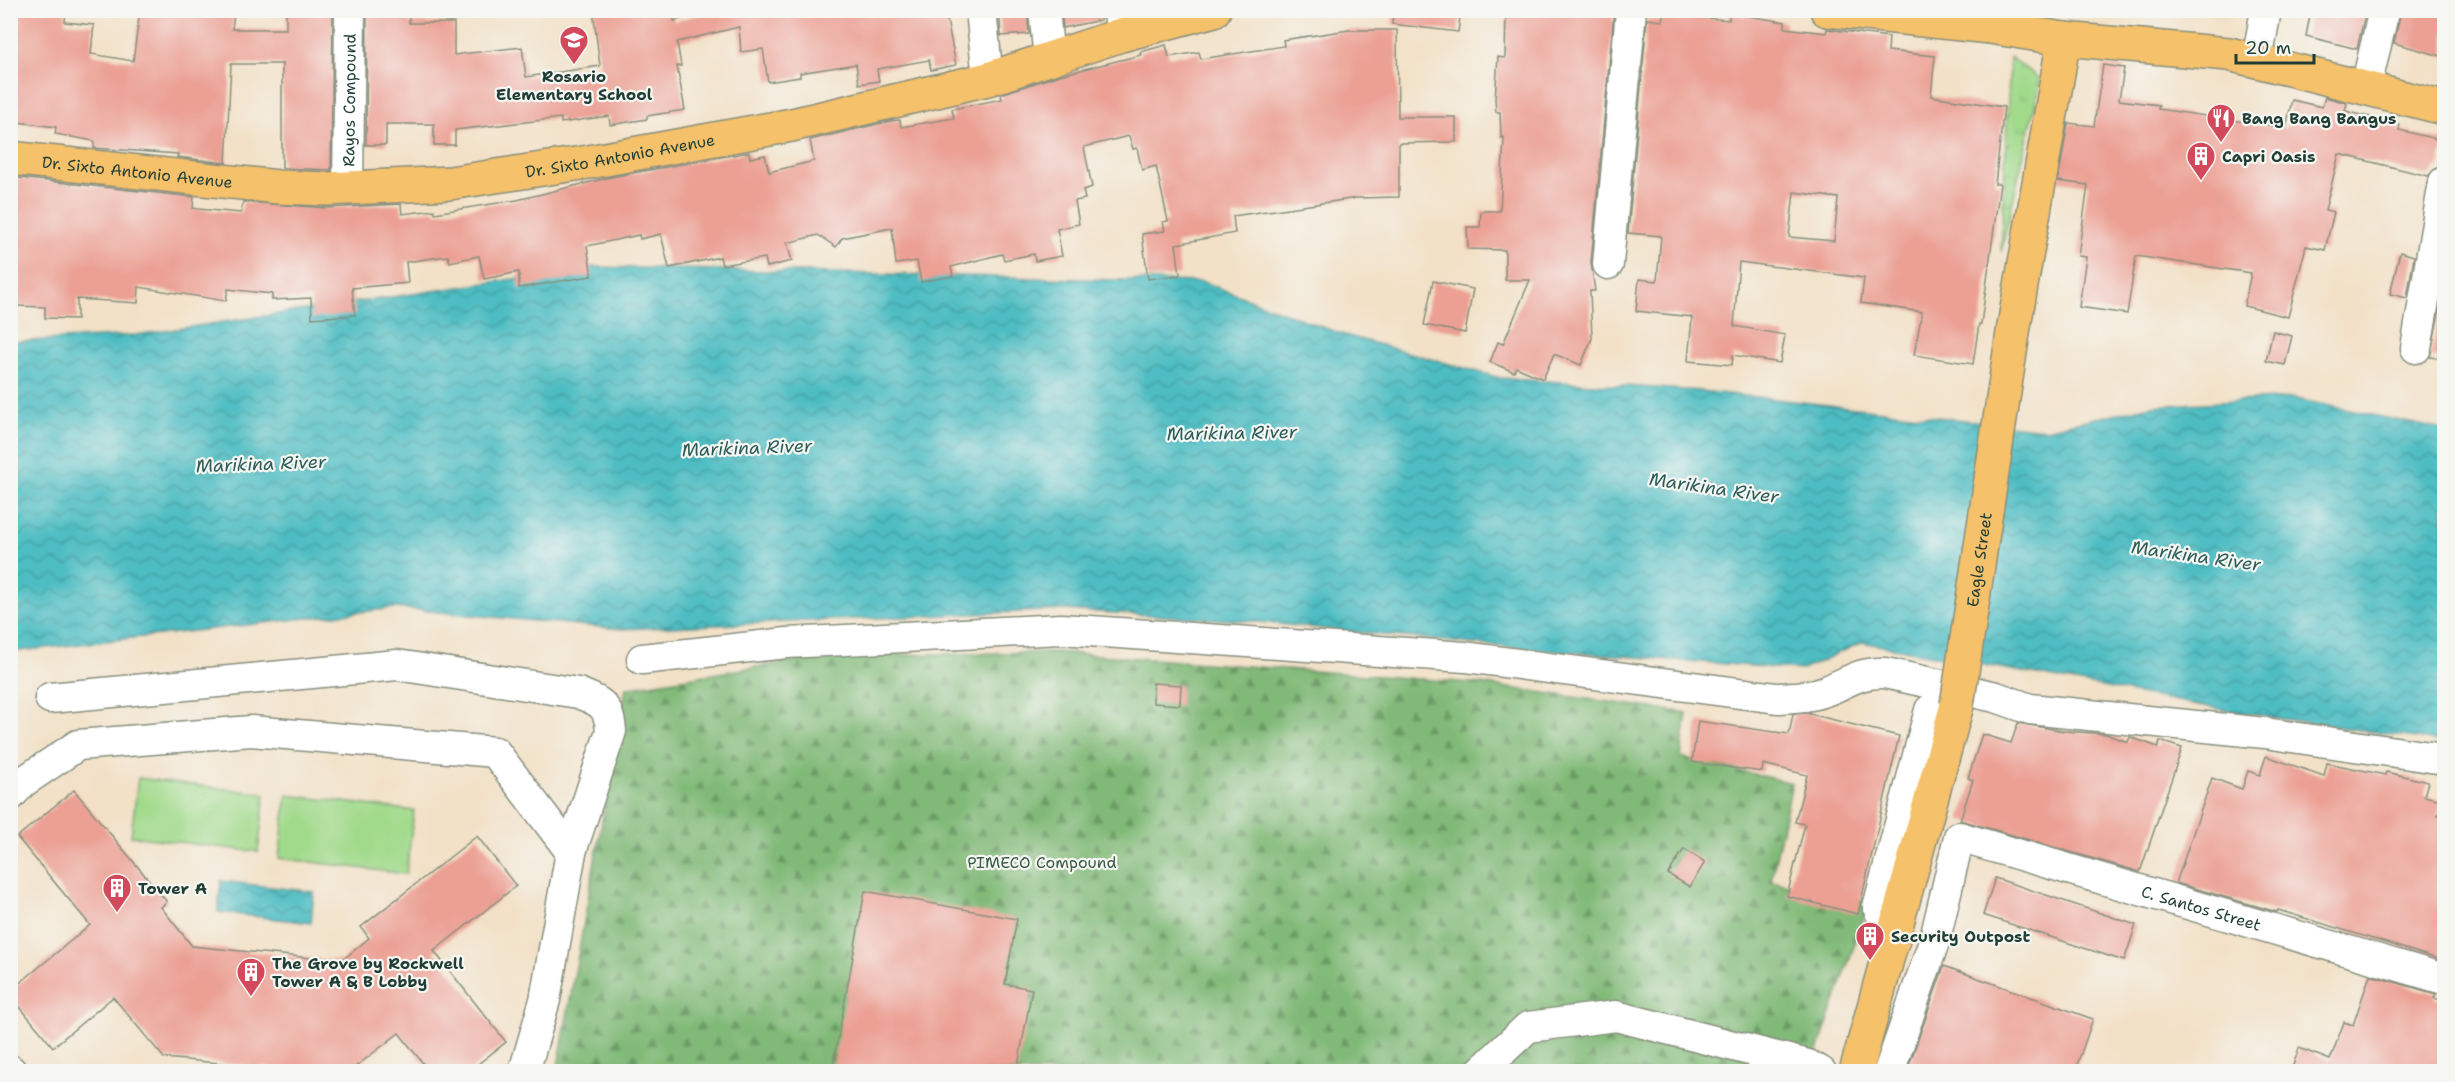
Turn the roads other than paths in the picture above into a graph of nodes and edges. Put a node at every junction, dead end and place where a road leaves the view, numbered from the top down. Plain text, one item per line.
1 (350, 10) edge
2 (981, 10) edge
3 (1044, 10) edge
4 (1215, 10) edge
5 (1631, 10) edge
6 (1827, 10) edge
7 (2266, 10) edge
8 (2384, 10) edge
9 (1868, 13) edge
10 (1991, 19) edge
11 (1120, 23) edge
12 (2064, 39) junction
13 (1049, 59) junction
14 (2258, 61) junction
15 (988, 79) junction
16 (2366, 87) junction
17 (2445, 108) edge
18 (10, 158) edge
19 (2445, 182) edge
20 (348, 188) junction
21 (1608, 264) dead end
22 (2416, 348) dead end
23 (642, 659) dead end
24 (50, 698) dead end
25 (2445, 759) edge
26 (10, 796) edge
27 (571, 852) junction
28 (2445, 979) edge
29 (1860, 1058) edge
30 (1891, 1065) edge
31 (524, 1071) edge
32 (1480, 1071) edge
33 (1821, 1071) edge

1 - 20 street, Rayos Compound
2 - 15 street
3 - 13 street
4 - 11 main road, Dr. Sixto Antonio Avenue
5 - 21 street
6 - 9 main road
7 - 14 street
8 - 16 street
9 - 10 main road
10 - 12 main road
11 - 13 main road, Dr. Sixto Antonio Avenue
12 - 14 main road
12 - 29 main road, Eagle Street, bridge
13 - 15 main road, Dr. Sixto Antonio Avenue
14 - 16 main road
15 - 20 main road, Dr. Sixto Antonio Avenue
16 - 17 main road
18 - 20 main road, Dr. Sixto Antonio Avenue
19 - 22 street
23 - 25 street
24 - 27 street
26 - 27 street
27 - 31 street
28 - 30 street, C. Santos Street
29 - 30 street
32 - 33 street

